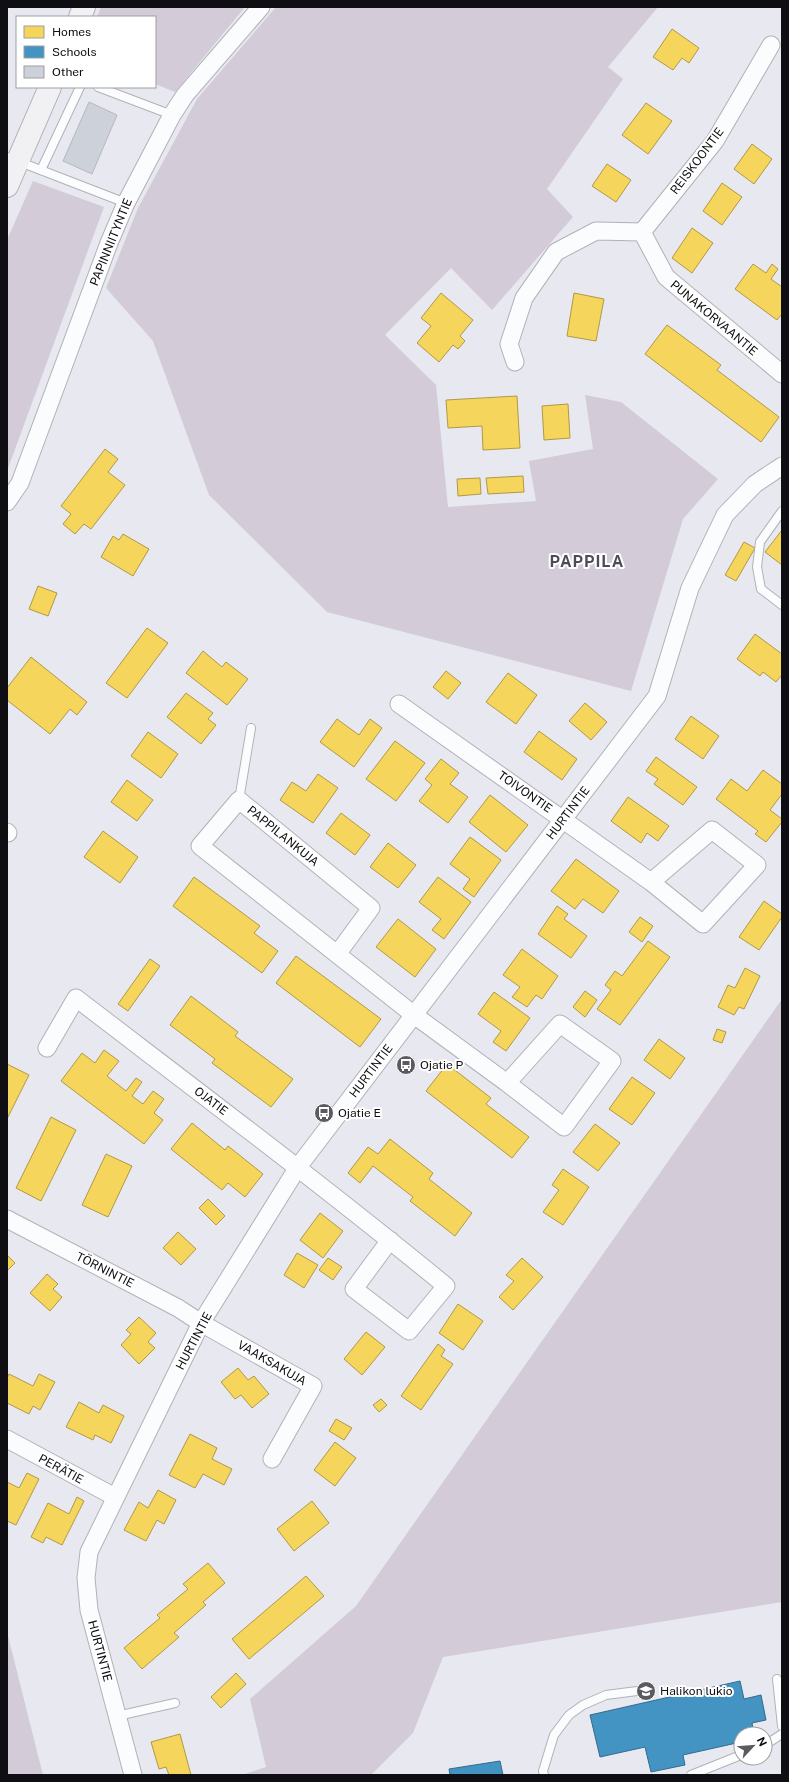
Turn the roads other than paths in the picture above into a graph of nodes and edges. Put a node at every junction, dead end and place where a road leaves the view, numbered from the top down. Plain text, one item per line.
1 (261, 7) edge
2 (771, 45) dead end
3 (49, 88) edge
4 (80, 88) edge
5 (101, 88) edge
6 (172, 115) junction
7 (13, 159) edge
8 (41, 170) junction
9 (7, 186) edge
10 (126, 203) junction
11 (642, 232) junction
12 (515, 362) dead end
13 (782, 374) edge
14 (782, 466) edge
15 (7, 502) edge
16 (782, 511) edge
17 (782, 605) edge
18 (399, 704) dead end
19 (251, 728) dead end
20 (239, 800) junction
21 (563, 819) junction
22 (651, 882) junction
23 (338, 954) junction
24 (414, 1015) junction
25 (47, 1048) dead end
26 (507, 1083) junction
27 (298, 1167) junction
28 (7, 1219) edge
29 (390, 1240) junction
30 (201, 1323) junction
31 (7, 1440) edge
32 (272, 1459) dead end
33 (115, 1498) junction
34 (777, 1679) dead end
35 (637, 1691) dead end
36 (175, 1703) dead end
37 (117, 1716) junction
38 (782, 1726) edge
39 (782, 1734) edge
40 (773, 1740) edge
41 (733, 1758) edge
42 (133, 1775) edge
43 (544, 1775) edge
44 (690, 1775) edge

1 - 6 street, PAPINNIITYNTIE
2 - 11 street, REISKOONTIE
3 - 7 main road
4 - 8 lane
5 - 6 lane
6 - 10 street, PAPINNIITYNTIE
7 - 8 lane
7 - 9 main road
8 - 10 lane
10 - 15 street, PAPINNIITYNTIE
11 - 12 street
11 - 13 street, PUNAKORVAANTIE
14 - 21 street, HURTINTIE
16 - 17 lane
18 - 21 street, TOIVONTIE
19 - 20 lane
20 - 23 street, PAPPILANKUJA
20 - 23 street, PAPPILANKUJA
21 - 22 street, TOIVONTIE
21 - 24 street, HURTINTIE
22 - 22 street, TOIVONTIE
23 - 24 street, PAPPILANKUJA
24 - 26 street, PAPPILANKUJA
24 - 27 street, HURTINTIE
25 - 27 street, OJATIE
26 - 26 street, PAPPILANKUJA
27 - 29 street, OJATIE
27 - 30 street, HURTINTIE
28 - 30 street, TÖRNINTIE
29 - 29 street, OJATIE
30 - 32 street, VAAKSAKUJA
30 - 33 street, HURTINTIE
31 - 33 street, PERÄTIE
33 - 37 street, HURTINTIE
34 - 38 lane
35 - 43 lane
36 - 37 lane
37 - 42 street, HURTINTIE
39 - 40 lane
41 - 44 lane

